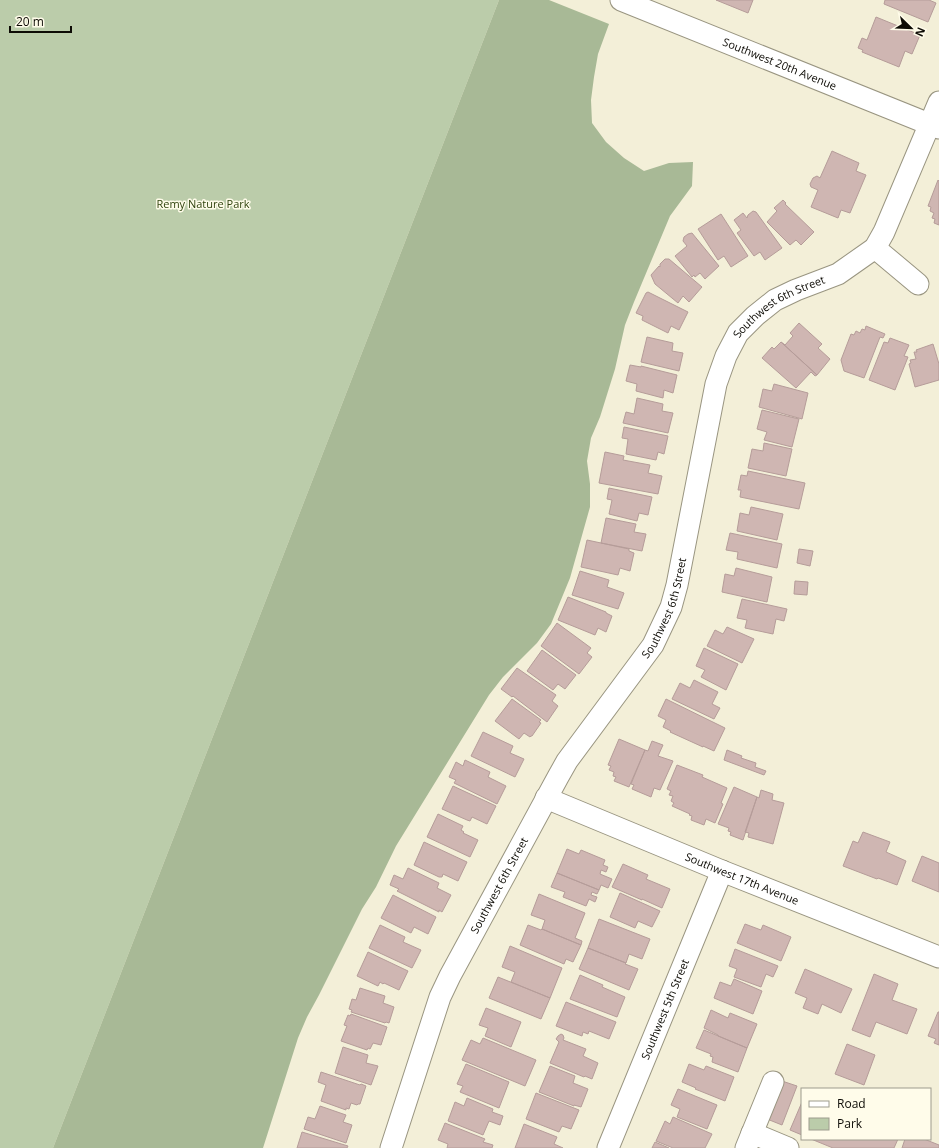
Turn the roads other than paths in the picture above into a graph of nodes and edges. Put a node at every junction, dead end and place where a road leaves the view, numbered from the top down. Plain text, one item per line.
1 (629, 1) edge
2 (939, 102) edge
3 (935, 126) edge
4 (875, 248) junction
5 (918, 284) dead end
6 (546, 798) junction
7 (722, 871) junction
8 (939, 957) edge
9 (773, 1082) dead end
10 (749, 1141) edge
11 (390, 1148) edge
12 (608, 1148) edge
13 (788, 1148) edge

1 - 3 street, Southwest 20th Avenue
2 - 3 street, Southwest 6th Street
3 - 4 street, Southwest 6th Street
4 - 5 street
4 - 6 street, Southwest 6th Street
6 - 7 street, Southwest 17th Avenue
6 - 11 street, Southwest 6th Street
7 - 8 street, Southwest 17th Avenue
7 - 12 street, Southwest 5th Street
9 - 10 street
10 - 13 street

